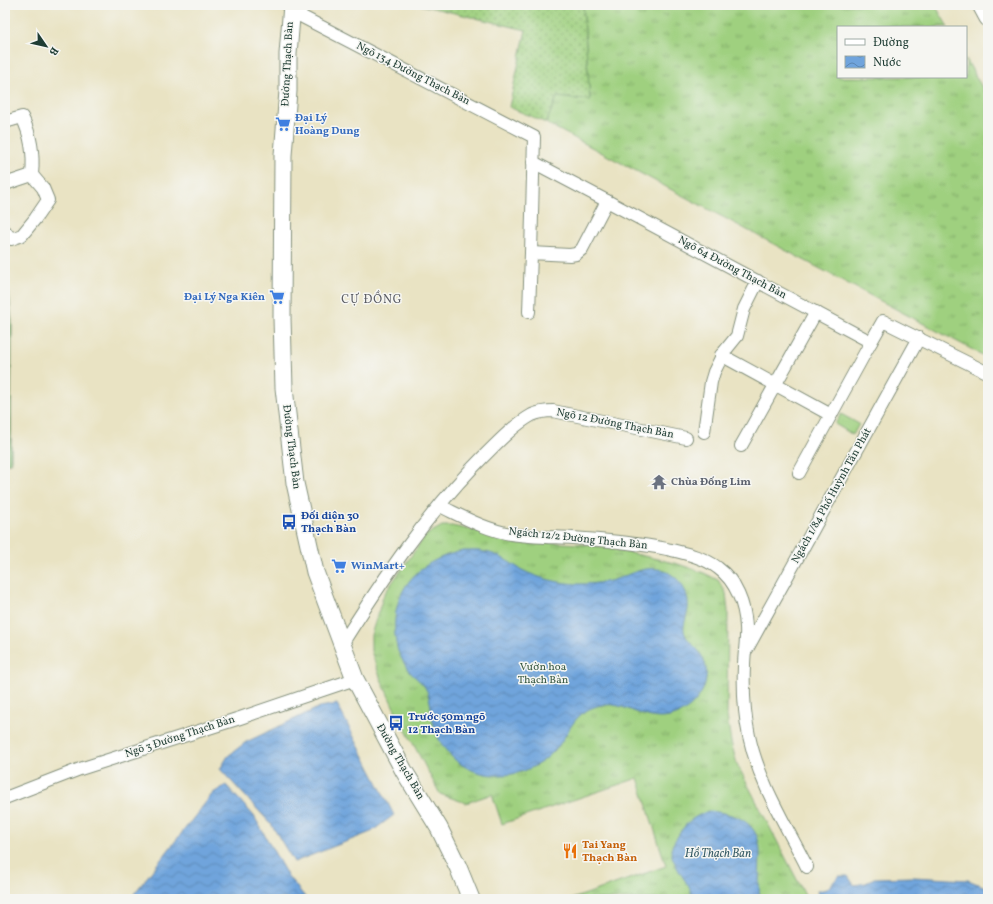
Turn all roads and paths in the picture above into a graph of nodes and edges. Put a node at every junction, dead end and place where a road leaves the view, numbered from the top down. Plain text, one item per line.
1 (981, 5) edge
2 (292, 8) edge
3 (988, 18) edge
4 (5, 122) edge
5 (534, 162) junction
6 (32, 175) junction
7 (5, 184) edge
8 (607, 201) junction
9 (5, 231) edge
10 (531, 253) junction
11 (758, 281) junction
12 (529, 312) dead end
13 (816, 312) junction
14 (919, 338) junction
15 (871, 342) junction
16 (721, 355) junction
17 (988, 373) edge
18 (775, 385) junction
19 (831, 415) junction
20 (704, 432) dead end
21 (686, 438) dead end
22 (741, 446) dead end
23 (799, 473) dead end
24 (440, 506) junction
25 (342, 644) junction
26 (744, 654) junction
27 (355, 679) junction
28 (5, 798) edge
29 (807, 867) dead end
30 (471, 899) edge

1 - 3 main road
2 - 5 street, Ngõ 134 Đường Thạch Bàn
2 - 25 main road, Đường Thạch Bàn
4 - 6 street
5 - 8 street, Ngõ 64 Đường Thạch Bàn
5 - 10 street
6 - 7 street
6 - 9 street
8 - 10 street
8 - 11 street, Ngõ 64 Đường Thạch Bàn
10 - 12 street
11 - 13 street, Ngõ 64 Đường Thạch Bàn
11 - 16 street
13 - 15 street, Ngõ 64 Đường Thạch Bàn
13 - 18 street
14 - 15 street
14 - 17 street
14 - 26 street, Ngách 1/84 Phố Huỳnh Tấn Phát
15 - 19 street
16 - 18 street
16 - 20 street
18 - 19 street
18 - 22 street
19 - 23 street
21 - 24 street, Ngõ 12 Đường Thạch Bàn
24 - 25 street, Ngõ 12 Đường Thạch Bàn
24 - 26 street, Ngách 12/2 Đường Thạch Bàn
25 - 27 main road, Đường Thạch Bàn
26 - 29 street, Ngách 12/2 Đường Thạch Bàn
27 - 28 street, Ngõ 3 Đường Thạch Bàn
27 - 30 main road, Đường Thạch Bàn

